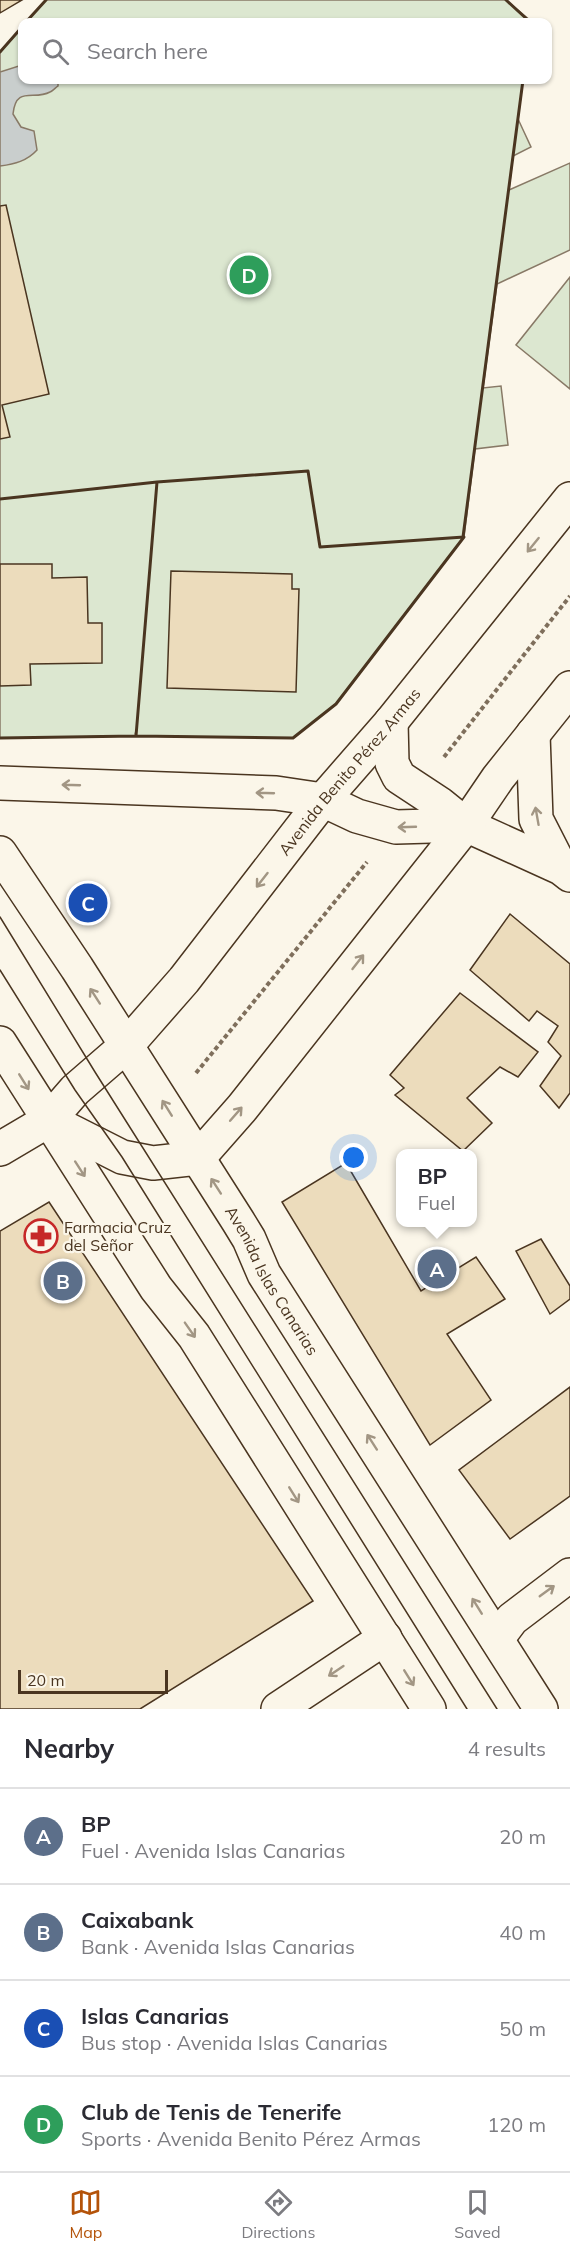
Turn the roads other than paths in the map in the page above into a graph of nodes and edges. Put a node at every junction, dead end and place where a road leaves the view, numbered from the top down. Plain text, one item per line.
1 (570, 499) edge
2 (570, 687) edge
3 (391, 722) junction
4 (532, 734) junction
5 (0, 783) edge
6 (323, 800) junction
7 (466, 825) junction
8 (0, 853) edge
9 (566, 872) edge
10 (0, 1043) edge
11 (127, 1045) junction
12 (49, 1120) junction
13 (0, 1149) edge
14 (198, 1158) junction
15 (570, 1575) edge
16 (385, 1638) junction
17 (497, 1639) junction
18 (278, 1709) edge
19 (429, 1709) edge
20 (541, 1709) edge

1 -> 3 street, Avenida Benito Pérez Armas
2 - 4 street
3 - 6 street, Avenida Benito Pérez Armas
3 - 7 street
4 - 7 street
9 -> 4 street
6 -> 5 street
7 -> 6 street
6 -> 11 street, Avenida Benito Pérez Armas
7 - 9 street
14 -> 7 street
11 -> 8 street, Avenida Islas Canarias
10 -> 12 street
11 - 12 street, Avenida Benito Pérez Armas
14 -> 11 street, Avenida Islas Canarias
12 - 13 street, Avenida Benito Pérez Armas
12 - 14 street
12 -> 16 street
17 -> 14 street, Avenida Islas Canarias
17 -> 15 street
16 -> 18 street
16 -> 19 street
17 - 20 street, Avenida Islas Canarias

